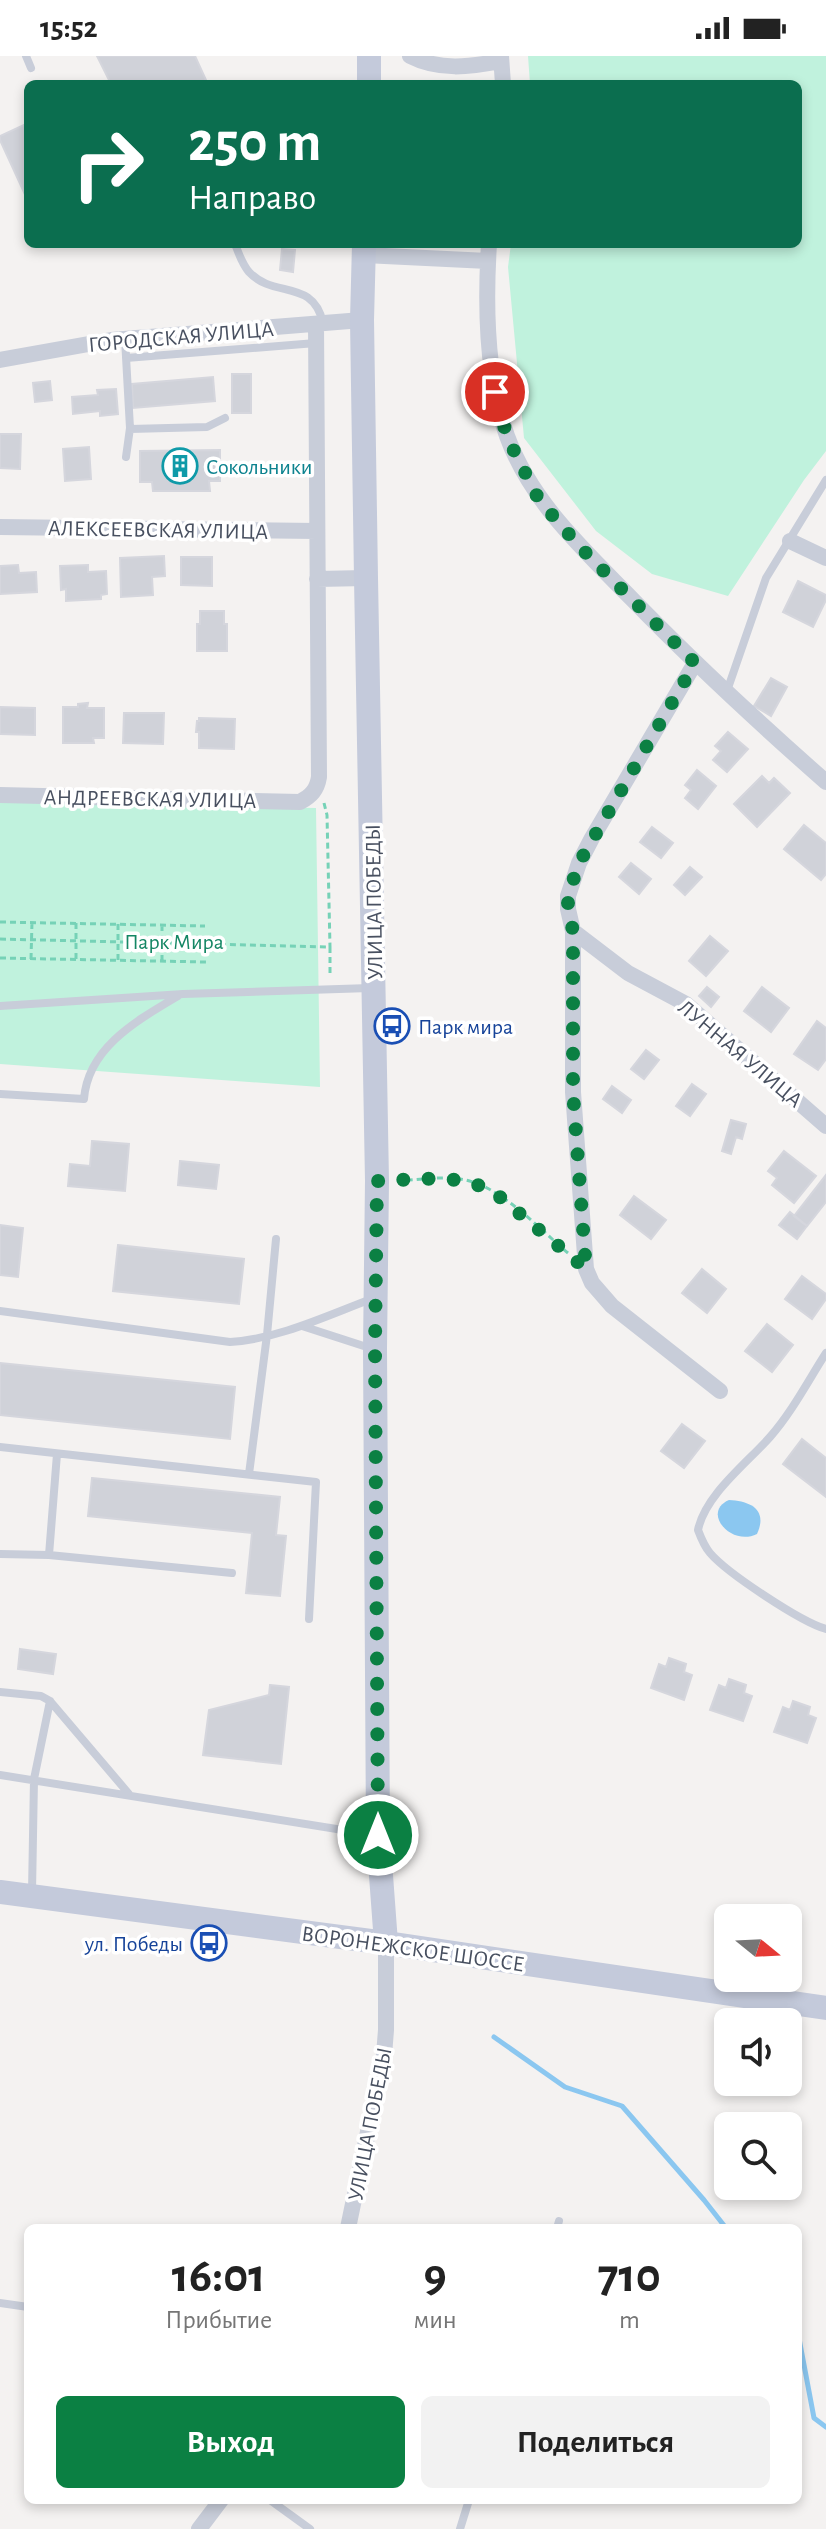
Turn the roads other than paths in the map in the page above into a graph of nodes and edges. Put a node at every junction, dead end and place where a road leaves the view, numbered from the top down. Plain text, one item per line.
1 (26, 56) edge
2 (369, 56) edge
3 (410, 56) edge
4 (501, 58) edge
5 (31, 68) dead end
6 (369, 80) edge
7 (503, 80) edge
8 (236, 248) edge
9 (364, 250) edge
10 (489, 252) edge
11 (362, 320) junction
12 (320, 324) junction
13 (125, 339) junction
14 (316, 343) junction
15 (126, 358) junction
16 (0, 360) edge
17 (225, 418) dead end
18 (130, 429) junction
19 (126, 457) dead end
20 (826, 480) edge
21 (0, 527) edge
22 (317, 531) junction
23 (790, 541) junction
24 (826, 558) edge
25 (366, 578) junction
26 (317, 579) junction
27 (695, 663) junction
28 (727, 692) junction
29 (826, 782) edge
30 (0, 795) edge
31 (573, 931) junction
32 (375, 988) junction
33 (183, 994) junction
34 (0, 1006) edge
35 (0, 1094) edge
36 (826, 1126) edge
37 (276, 1239) dead end
38 (376, 1297) junction
39 (0, 1311) edge
40 (301, 1326) junction
41 (267, 1335) junction
42 (375, 1349) junction
43 (826, 1353) edge
44 (720, 1391) dead end
45 (0, 1447) edge
46 (57, 1454) junction
47 (249, 1474) junction
48 (0, 1554) edge
49 (49, 1555) junction
50 (232, 1573) dead end
51 (309, 1619) dead end
52 (826, 1629) edge
53 (0, 1692) edge
54 (50, 1701) junction
55 (0, 1775) edge
56 (34, 1779) junction
57 (130, 1794) junction
58 (378, 1835) junction
59 (0, 1892) edge
60 (32, 1896) junction
61 (386, 1943) junction
62 (826, 2008) edge
63 (349, 2224) edge
64 (0, 2303) edge
65 (24, 2306) edge
66 (218, 2504) edge
67 (276, 2504) edge
68 (468, 2504) edge
69 (199, 2529) edge
70 (310, 2529) edge
71 (460, 2529) edge

1 - 5 lane
2 - 6 street
3 - 4 street
4 - 7 street
8 - 12 lane
9 - 10 street
9 - 11 street, УЛИЦА ПОБЕДЫ
10 - 27 street
11 - 12 street, ГОРОДСКАЯ УЛИЦА
11 - 25 street, УЛИЦА ПОБЕДЫ
12 - 13 street, ГОРОДСКАЯ УЛИЦА
12 - 14 street
13 - 15 lane
13 - 16 street, ГОРОДСКАЯ УЛИЦА
14 - 15 lane
14 - 22 street
15 - 18 lane
17 - 18 lane
18 - 19 lane
20 - 23 lane
21 - 22 street, АЛЕКСЕЕВСКАЯ УЛИЦА
22 - 26 street
23 - 24 street
23 - 28 lane
25 - 26 street
25 - 32 street, УЛИЦА ПОБЕДЫ
26 - 30 street, АНДРЕЕВСКАЯ УЛИЦА
27 - 28 street
27 - 31 street
28 - 29 street
31 - 36 street, ЛУННАЯ УЛИЦА
31 - 44 street
32 - 33 lane
32 - 38 street, УЛИЦА ПОБЕДЫ
33 - 34 lane
33 - 35 lane
37 - 41 lane
38 - 40 lane
38 - 42 street, УЛИЦА ПОБЕДЫ
39 - 41 lane
40 - 41 lane
40 - 42 lane
41 - 47 lane
42 - 58 street, УЛИЦА ПОБЕДЫ
43 - 52 lane
45 - 46 lane
46 - 47 lane
46 - 49 lane
47 - 51 lane
48 - 49 lane
49 - 50 lane
53 - 54 lane
54 - 56 lane
54 - 57 lane
55 - 56 lane
56 - 57 lane
56 - 60 lane
57 - 58 lane
58 - 61 street, УЛИЦА ПОБЕДЫ
59 - 60 street, ВОРОНЕЖСКОЕ ШОССЕ
60 - 61 street, ВОРОНЕЖСКОЕ ШОССЕ
61 - 62 street, ВОРОНЕЖСКОЕ ШОССЕ
61 - 63 street, УЛИЦА ПОБЕДЫ
64 - 65 lane
66 - 69 street
67 - 70 lane
68 - 71 lane

